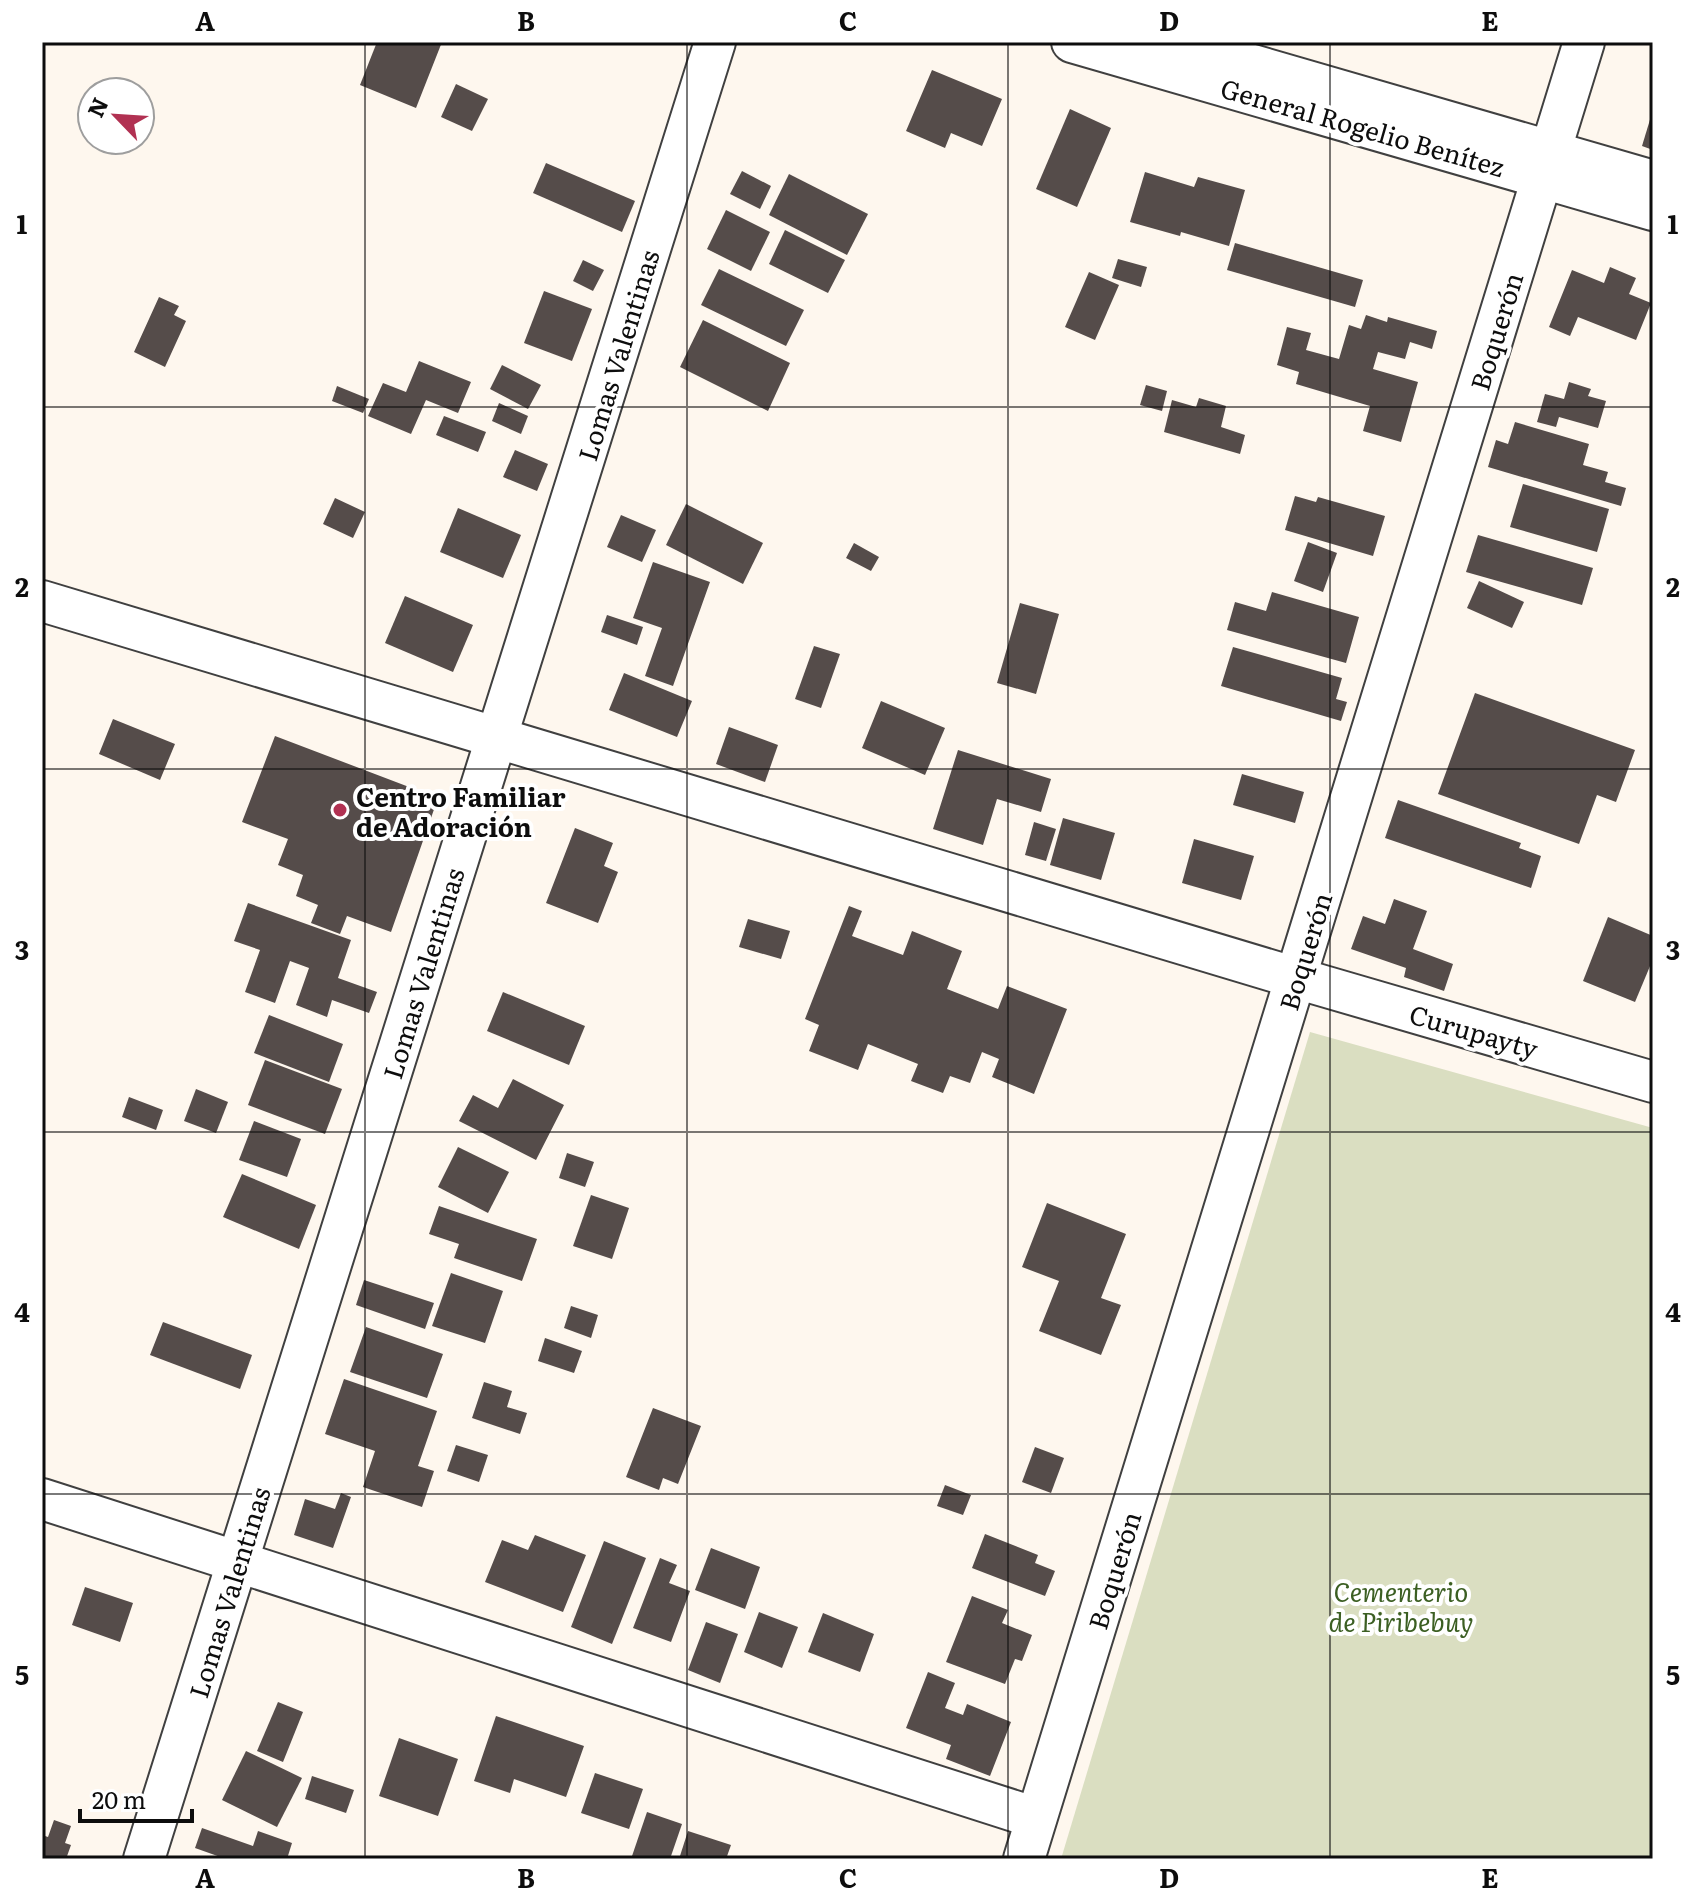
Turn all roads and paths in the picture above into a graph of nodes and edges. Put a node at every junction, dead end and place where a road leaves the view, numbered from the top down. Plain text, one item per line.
1 (715, 42) edge
2 (1072, 42) edge
3 (1173, 42) edge
4 (1584, 42) edge
5 (1546, 164) junction
6 (1653, 181) edge
7 (1653, 210) edge
8 (42, 601) edge
9 (497, 737) junction
10 (1296, 978) junction
11 (1653, 1082) edge
12 (42, 1499) edge
13 (237, 1563) junction
14 (1036, 1818) junction
15 (144, 1859) edge
16 (1024, 1859) edge

1 - 9 street, Lomas Valentinas
2 - 5 street, General Rogelio Benítez
3 - 5 street, General Rogelio Benítez
4 - 5 street, Boquerón
5 - 6 street, General Rogelio Benítez
5 - 7 street, General Rogelio Benítez
5 - 10 street, Boquerón
8 - 9 street, Curupayty
9 - 10 street, Curupayty
9 - 13 street, Lomas Valentinas
10 - 11 street, Curupayty
10 - 14 street, Boquerón
12 - 13 street
13 - 14 street
13 - 15 street, Lomas Valentinas
14 - 16 street, Boquerón

